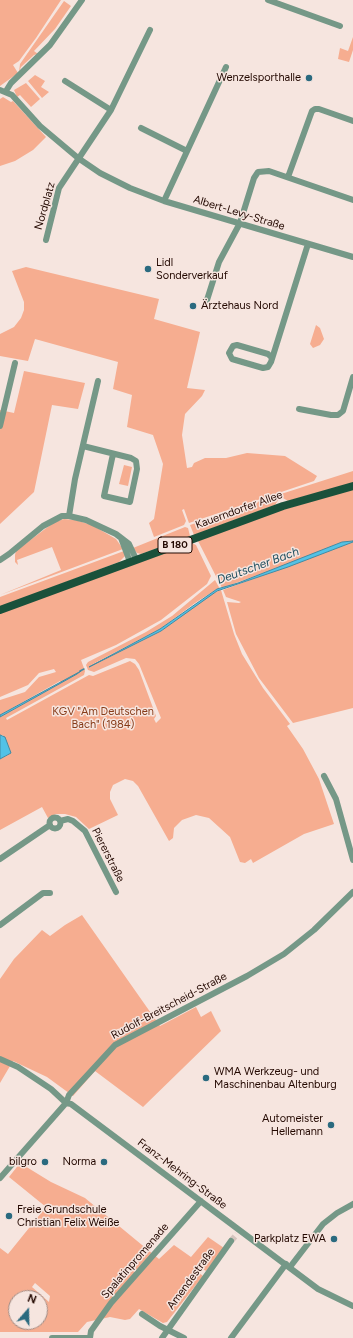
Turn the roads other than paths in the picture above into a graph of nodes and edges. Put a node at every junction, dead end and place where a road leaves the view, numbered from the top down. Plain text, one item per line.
1 (82, 0) edge
2 (268, 0) edge
3 (286, 3) edge
4 (340, 26) dead end
5 (150, 30) dead end
6 (226, 67) dead end
7 (65, 81) dead end
8 (3, 91) edge
9 (111, 110) junction
10 (353, 121) edge
11 (141, 128) dead end
12 (187, 151) junction
13 (78, 158) junction
14 (288, 177) junction
15 (353, 200) edge
16 (164, 201) junction
17 (240, 223) junction
18 (46, 240) dead end
19 (308, 244) junction
20 (353, 257) edge
21 (207, 300) dead end
22 (272, 358) junction
23 (15, 364) dead end
24 (353, 377) edge
25 (98, 381) dead end
26 (299, 409) dead end
27 (0, 426) edge
28 (83, 446) junction
29 (113, 454) junction
30 (353, 486) edge
31 (69, 516) junction
32 (0, 560) edge
33 (133, 560) junction
34 (0, 610) edge
35 (324, 776) dead end
36 (0, 859) edge
37 (353, 860) edge
38 (116, 892) dead end
39 (353, 892) edge
40 (50, 893) dead end
41 (0, 925) edge
42 (0, 1059) edge
43 (66, 1103) junction
44 (0, 1178) edge
45 (201, 1201) junction
46 (353, 1204) edge
47 (231, 1242) tunnel mouth
48 (288, 1266) junction
49 (353, 1306) edge
50 (142, 1314) dead end
51 (167, 1329) junction
52 (52, 1338) edge
53 (90, 1338) edge
54 (162, 1338) edge
55 (184, 1338) edge
56 (230, 1338) edge

1 - 8 street
2 - 3 street
3 - 4 street
5 - 9 street
6 - 12 street
7 - 9 street
8 - 13 street, Albert-Levy-Straße
9 - 13 street
10 - 14 street
11 - 12 street
12 - 16 street
13 - 16 street, Albert-Levy-Straße
13 - 18 street, Nordplatz
14 - 15 street
14 - 17 street
16 - 17 street, Albert-Levy-Straße
17 - 19 street, Albert-Levy-Straße
17 - 21 street
19 - 20 street, Albert-Levy-Straße
19 - 22 street
22 - 22 street
23 - 27 street
24 - 26 street
25 - 28 street
28 - 29 street
28 - 31 street
29 - 29 street
30 - 33 main road, Kauerndorfer Allee / B 180
31 - 32 street
31 - 33 street
33 - 34 main road, Kauerndorfer Allee / B 180
35 - 37 street
36 - 38 street, Piererstraße
39 - 43 street, Rudolf-Breitscheid-Straße
40 - 41 street
42 - 43 street, Franz-Mehring-Straße
43 - 44 street, Rudolf-Breitscheid-Straße
43 - 45 street, Franz-Mehring-Straße
45 - 48 street, Franz-Mehring-Straße
45 - 53 street, Spalatinpromenade
46 - 48 street
47 - 51 street, Amendestraße
48 - 49 street, Franz-Mehring-Straße
48 - 56 street
50 - 51 street
51 - 54 street, Amendestraße
51 - 55 street
52 - 53 street

